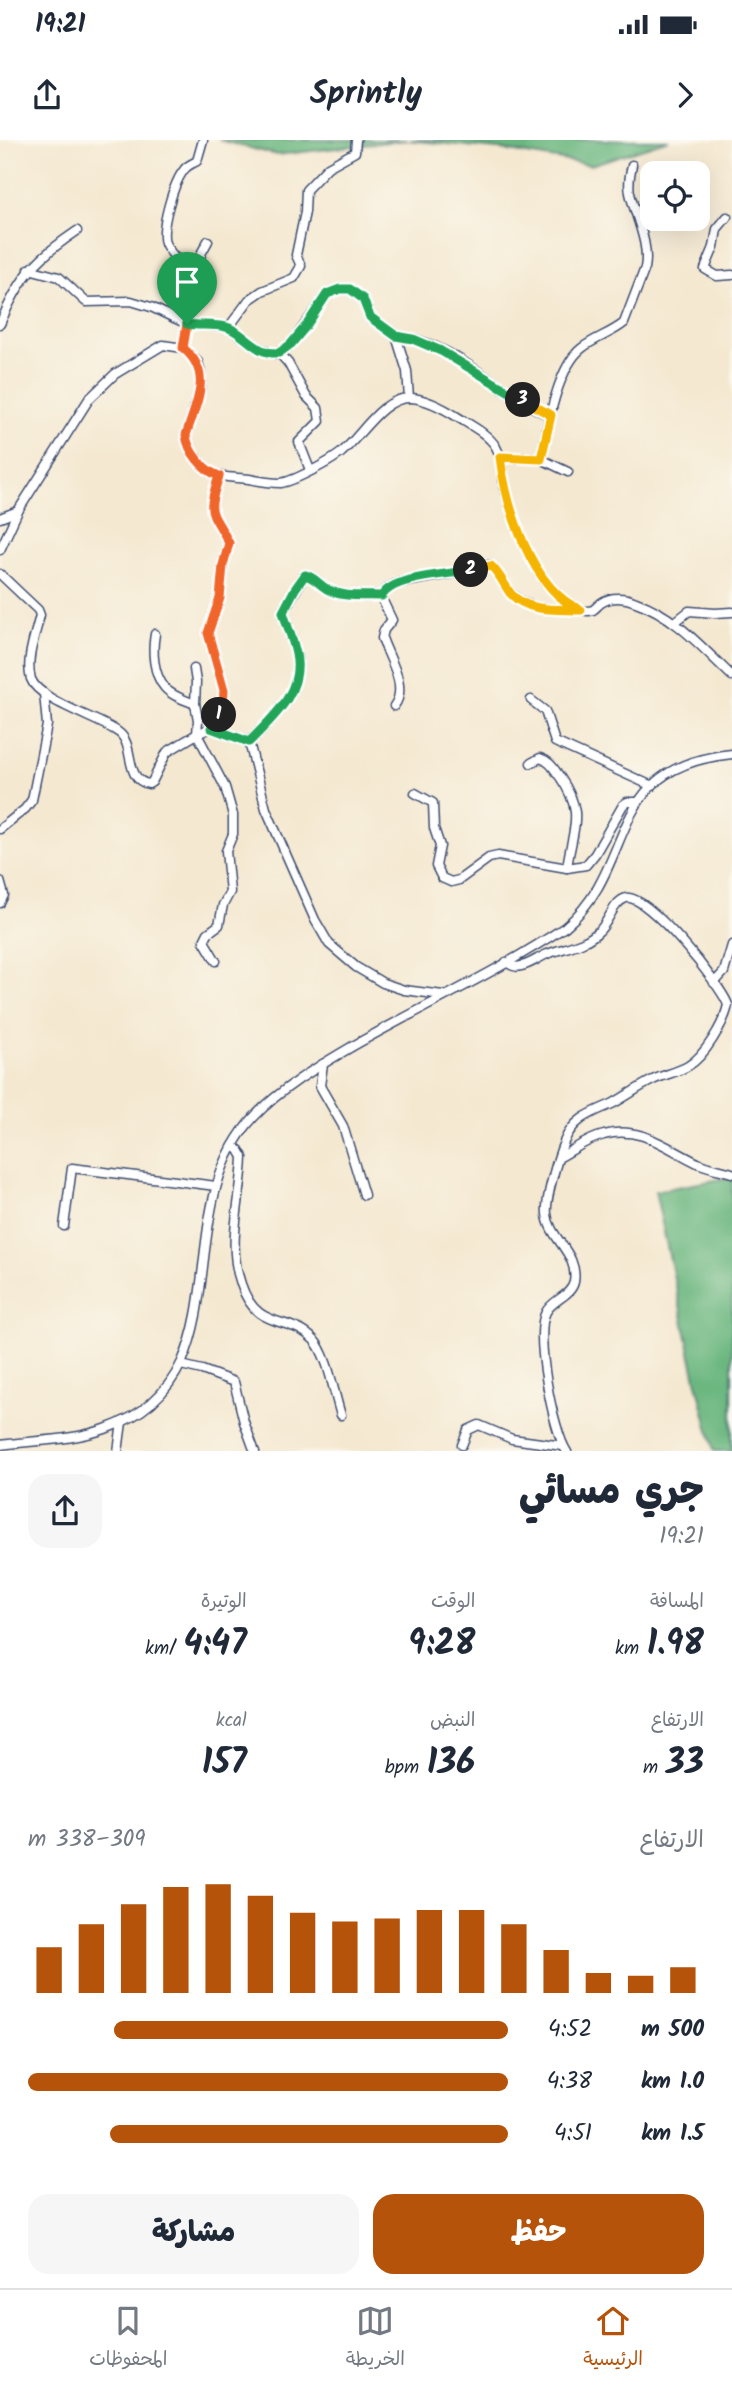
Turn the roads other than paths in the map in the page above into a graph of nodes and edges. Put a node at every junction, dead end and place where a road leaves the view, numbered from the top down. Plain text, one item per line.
1 (203, 140) edge
2 (356, 140) edge
3 (632, 165) dead end
4 (727, 217) dead end
5 (77, 231) dead end
6 (208, 241) dead end
7 (29, 269) junction
8 (732, 275) edge
9 (193, 277) junction
10 (3, 308) edge
11 (174, 318) junction
12 (0, 324) edge
13 (187, 324) junction
14 (229, 327) junction
15 (396, 336) junction
16 (183, 348) junction
17 (279, 353) junction
18 (409, 398) junction
19 (551, 415) junction
20 (500, 457) junction
21 (541, 459) junction
22 (310, 470) junction
23 (568, 472) dead end
24 (219, 476) junction
25 (18, 511) junction
26 (0, 518) edge
27 (0, 550) edge
28 (0, 574) edge
29 (382, 596) junction
30 (581, 610) junction
31 (732, 612) edge
32 (675, 622) junction
33 (155, 634) dead end
34 (194, 669) dead end
35 (732, 676) edge
36 (44, 693) junction
37 (531, 700) dead end
38 (195, 704) junction
39 (394, 706) dead end
40 (211, 728) junction
41 (197, 734) junction
42 (249, 742) junction
43 (732, 754) edge
44 (531, 763) dead end
45 (652, 786) junction
46 (415, 793) dead end
47 (638, 802) junction
48 (0, 829) edge
49 (567, 868) junction
50 (0, 881) edge
51 (0, 903) edge
52 (732, 945) edge
53 (216, 961) dead end
54 (506, 962) junction
55 (714, 984) junction
56 (444, 995) junction
57 (323, 1064) junction
58 (233, 1146) junction
59 (560, 1157) junction
60 (732, 1173) edge
61 (216, 1186) junction
62 (365, 1195) dead end
63 (64, 1226) dead end
64 (181, 1365) junction
65 (341, 1415) dead end
66 (122, 1422) junction
67 (462, 1445) dead end
68 (5, 1447) edge
69 (565, 1449) edge
70 (118, 1451) edge
71 (255, 1451) edge

1 - 9 street
2 - 14 street
3 - 19 street
4 - 8 street
5 - 7 street
6 - 9 street
7 - 10 street
7 - 11 street
9 - 11 street
10 - 12 street
11 - 13 street
13 - 14 street
13 - 16 street
14 - 17 street
15 - 17 street
15 - 18 street
15 - 19 street
16 - 24 street
16 - 25 street
17 - 22 street
18 - 20 street
18 - 22 street
19 - 21 street
20 - 21 street
20 - 30 street
21 - 23 street
22 - 24 street
24 - 40 street
25 - 26 street
25 - 27 street
28 - 36 street
29 - 30 street
29 - 39 street
29 - 42 street
30 - 32 street
31 - 32 street
32 - 35 street
33 - 38 street
34 - 38 street
36 - 41 street
36 - 48 street
37 - 45 street
38 - 41 street
40 - 41 street
40 - 42 street
41 - 53 street
42 - 56 street
43 - 45 street
44 - 49 street
45 - 47 street
46 - 49 street
47 - 49 street
47 - 54 street
50 - 51 street
52 - 55 street
54 - 55 street
54 - 56 street
55 - 59 street
56 - 57 street
57 - 58 street
57 - 62 street
58 - 61 street
58 - 65 street
59 - 60 street
59 - 69 street
61 - 63 street
61 - 64 street
64 - 66 street
64 - 71 street
66 - 68 street
66 - 70 street
67 - 69 street

